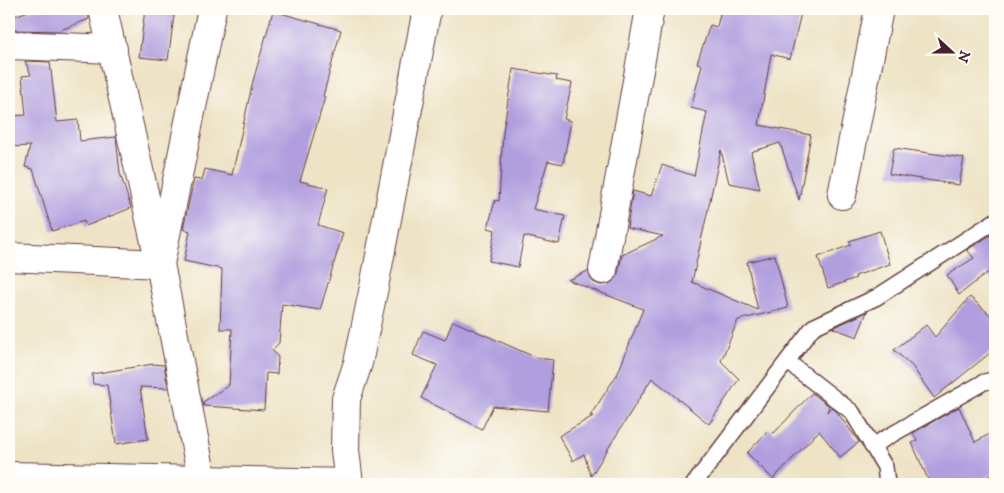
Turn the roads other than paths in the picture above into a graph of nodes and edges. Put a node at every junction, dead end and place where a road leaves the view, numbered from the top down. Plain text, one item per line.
1 (103, 9) edge
2 (212, 9) edge
3 (426, 9) edge
4 (650, 9) edge
5 (879, 9) edge
6 (9, 45) edge
7 (113, 49) junction
8 (842, 195) dead end
9 (995, 221) edge
10 (9, 257) edge
11 (160, 264) junction
12 (603, 270) dead end
13 (788, 362) junction
14 (995, 380) edge
15 (872, 446) junction
16 (9, 476) edge
17 (202, 480) junction
18 (349, 484) edge
19 (694, 484) edge
20 (887, 484) edge

1 - 7 street
2 - 11 street
3 - 18 street
4 - 12 street
5 - 8 street
6 - 7 street
7 - 11 street
9 - 13 lane
10 - 11 street
11 - 17 street
13 - 15 lane
13 - 19 lane
14 - 15 lane
15 - 20 lane
16 - 17 street
17 - 18 street

